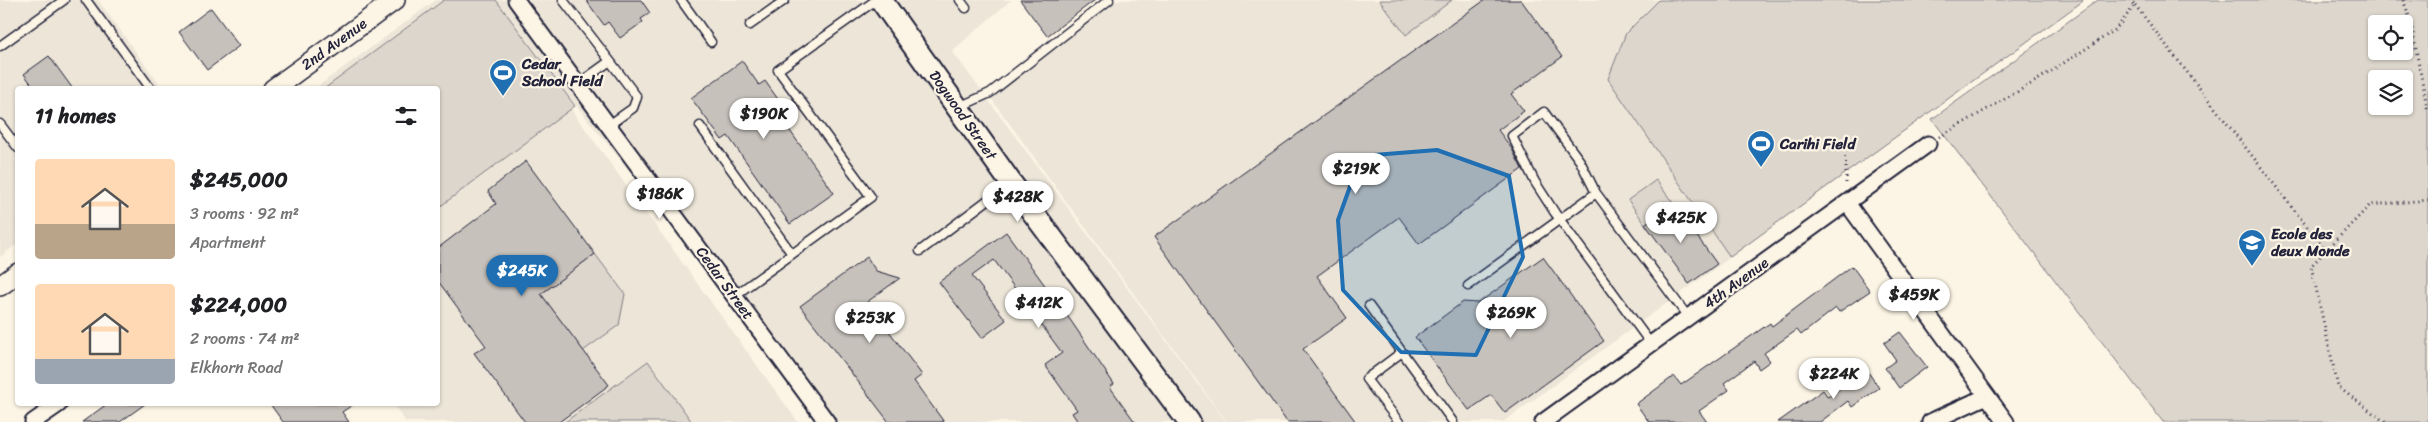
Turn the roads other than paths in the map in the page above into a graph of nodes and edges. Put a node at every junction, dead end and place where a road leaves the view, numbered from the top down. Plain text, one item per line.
1 (64, 0) edge
2 (86, 0) edge
3 (395, 0) edge
4 (516, 0) edge
5 (563, 0) edge
6 (681, 0) edge
7 (785, 0) edge
8 (876, 0) edge
9 (881, 0) edge
10 (960, 0) edge
11 (1109, 0) edge
12 (966, 8) dead end
13 (750, 25) dead end
14 (711, 42) dead end
15 (0, 46) edge
16 (610, 61) junction
17 (578, 84) junction
18 (149, 86) edge
19 (277, 86) edge
20 (957, 107) junction
21 (0, 124) edge
22 (609, 125) junction
23 (700, 126) dead end
24 (15, 144) edge
25 (1928, 144) road end
26 (1011, 183) junction
27 (1596, 193) junction
28 (1847, 203) junction
29 (1560, 219) junction
30 (920, 251) dead end
31 (792, 254) junction
32 (15, 275) edge
33 (0, 286) edge
34 (1468, 286) dead end
35 (734, 296) junction
36 (1369, 306) dead end
37 (1688, 318) junction
38 (1651, 344) junction
39 (1402, 352) junction
40 (1987, 396) junction
41 (55, 406) edge
42 (33, 422) edge
43 (827, 422) edge
44 (1189, 422) edge
45 (1399, 422) edge
46 (1453, 422) edge
47 (1543, 422) edge
48 (1930, 422) edge
49 (2006, 422) edge

1 - 15 lane
2 - 18 lane
3 - 19 street, 2nd Avenue
4 - 17 street, Cedar Street
5 - 16 lane
6 - 14 lane
7 - 13 lane
8 - 31 lane
9 - 20 main road, Dogwood Street
10 - 12 lane
11 - 20 lane
16 - 17 lane
16 - 22 lane
17 - 22 street, Cedar Street
20 - 26 main road, Dogwood Street
21 - 24 lane
22 - 35 street, Cedar Street
23 - 31 lane
25 - 28 street, 4th Avenue
26 - 30 lane
26 - 44 main road, Dogwood Street
27 - 29 lane
27 - 29 lane
27 - 37 lane
28 - 37 street, 4th Avenue
28 - 40 street
29 - 34 lane
29 - 38 lane
31 - 35 lane
32 - 33 street
35 - 43 street, Cedar Street
36 - 39 lane
37 - 38 street, 4th Avenue
38 - 47 street, 4th Avenue
39 - 45 lane
39 - 46 lane
40 - 48 street
40 - 49 street
41 - 42 street

